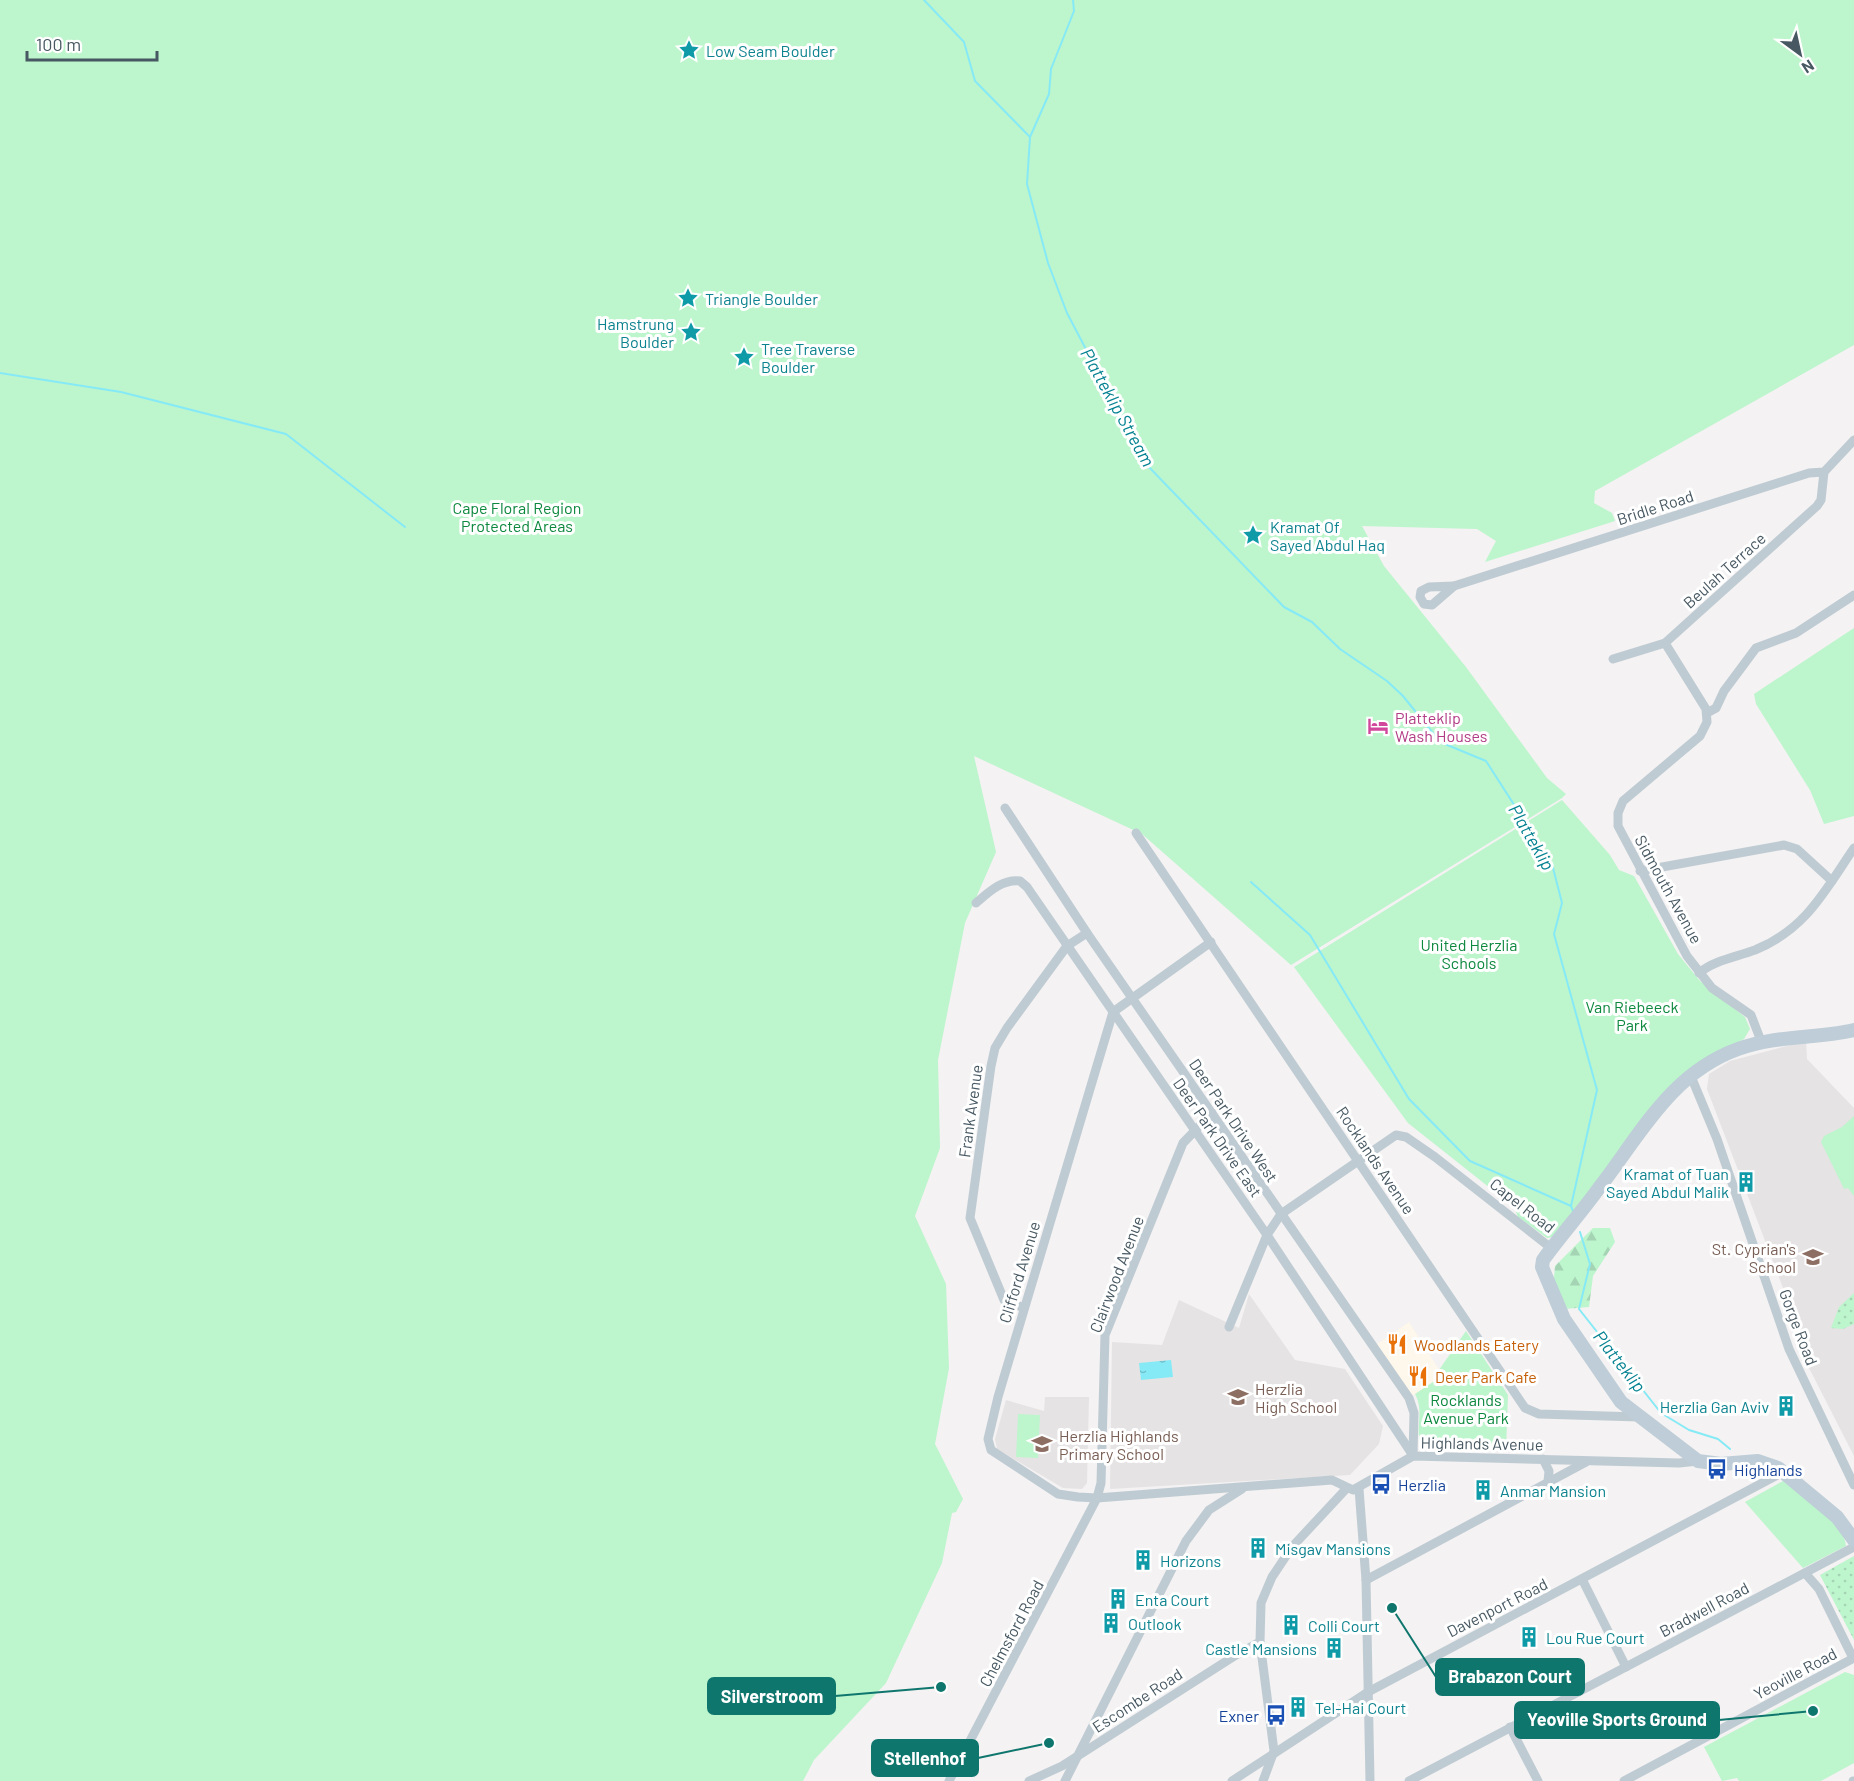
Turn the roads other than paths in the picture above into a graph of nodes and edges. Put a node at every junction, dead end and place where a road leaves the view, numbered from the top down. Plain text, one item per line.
1 (1854, 440) edge
2 (1824, 472) junction
3 (1454, 586) dead end
4 (1854, 595) edge
5 (1665, 643) junction
6 (1613, 659) dead end
7 (1707, 713) junction
8 (1005, 808) dead end
9 (1136, 833) dead end
10 (1854, 848) edge
11 (1640, 871) junction
12 (1832, 880) junction
13 (976, 903) dead end
14 (1087, 933) junction
15 (1211, 942) junction
16 (1067, 946) junction
17 (1699, 973) junction
18 (1132, 997) junction
19 (1113, 1012) junction
20 (1854, 1030) edge
21 (1761, 1041) junction
22 (1690, 1074) junction
23 (1212, 1113) junction
24 (1194, 1131) junction
25 (1358, 1160) junction
26 (1281, 1214) junction
27 (1267, 1235) junction
28 (1551, 1248) junction
29 (1024, 1308) junction
30 (1229, 1327) dead end
31 (1414, 1413) junction
32 (1639, 1417) junction
33 (1394, 1425) junction
34 (1413, 1456) junction
35 (1543, 1460) junction
36 (1588, 1461) junction
37 (1698, 1461) junction
38 (1758, 1461) junction
39 (1784, 1472) junction
40 (1548, 1482) junction
41 (1763, 1484) junction
42 (1854, 1485) edge
43 (1250, 1486) junction
44 (1346, 1489) junction
45 (1359, 1489) junction
46 (1097, 1498) junction
47 (1852, 1532) edge
48 (1854, 1547) edge
49 (1805, 1573) junction
50 (1366, 1580) junction
51 (1582, 1580) junction
52 (1260, 1642) junction
53 (1854, 1658) edge
54 (1626, 1667) junction
55 (1368, 1692) junction
56 (1510, 1727) junction
57 (1274, 1751) junction
58 (1079, 1755) junction
59 (949, 1781) edge
60 (1029, 1781) edge
61 (1065, 1781) edge
62 (1232, 1781) edge
63 (1263, 1781) edge
64 (1370, 1781) edge
65 (1409, 1781) edge
66 (1538, 1781) edge
67 (1624, 1781) edge

1 - 2 street
2 - 3 street, Bridle Road
2 - 5 street, Beulah Terrace
4 - 7 street, Sidmouth Avenue
5 - 6 street, Beulah Terrace
5 - 7 street
7 - 11 street, Sidmouth Avenue
8 - 14 street, Deer Park Drive West
9 - 15 street, Rocklands Avenue
10 - 12 street
11 - 12 street
11 - 17 street, Sidmouth Avenue
12 - 17 street
13 - 16 street, Deer Park Drive East
14 - 16 street, Frank Avenue
14 - 18 street, Deer Park Drive West
15 - 18 street
15 - 25 street, Rocklands Avenue
16 - 19 street, Deer Park Drive East
16 - 29 street, Frank Avenue
17 - 21 street, Sidmouth Avenue
18 - 19 street
18 - 23 street, Deer Park Drive West
19 - 24 street, Deer Park Drive East
19 - 29 street, Clifford Avenue
20 - 21 street
21 - 22 street
22 - 28 street
22 - 42 street, Gorge Road
23 - 24 street, Clairwood Avenue
23 - 26 street, Deer Park Drive West
24 - 27 street, Deer Park Drive East
24 - 46 street, Clairwood Avenue
25 - 26 street
25 - 28 street, Capel Road
25 - 32 street, Rocklands Avenue
26 - 27 street
26 - 31 street, Deer Park Drive West
27 - 30 street
27 - 33 street, Deer Park Drive East
28 - 32 street, Capel Road
29 - 46 street, Clifford Avenue
31 - 33 street
31 - 34 street, Deer Park Drive West
32 - 37 street, Capel Road
33 - 34 street, Deer Park Drive East
34 - 35 street, Highlands Avenue
34 - 45 street, Highlands Avenue
35 - 36 street, Highlands Avenue
35 - 40 street
36 - 37 street, Highlands Avenue
36 - 40 street
37 - 38 street
38 - 39 street
38 - 41 street
39 - 41 street, Davenport Road
39 - 47 street
40 - 50 street
41 - 51 street, Davenport Road
43 - 44 street
43 - 46 street
43 - 58 street
44 - 45 street
44 - 52 street
45 - 50 street
46 - 59 street, Chelmsford Road
48 - 49 street, Bradwell Road
49 - 53 street
49 - 54 street, Bradwell Road
50 - 55 street
51 - 54 street
51 - 55 street, Davenport Road
52 - 57 street
52 - 58 street, Escombe Road
53 - 67 street, Yeoville Road
54 - 56 street, Bradwell Road
55 - 57 street, Davenport Road
55 - 64 street
56 - 65 street, Bradwell Road
56 - 66 street
57 - 62 street, Davenport Road
57 - 63 street
58 - 60 street, Escombe Road
58 - 61 street

